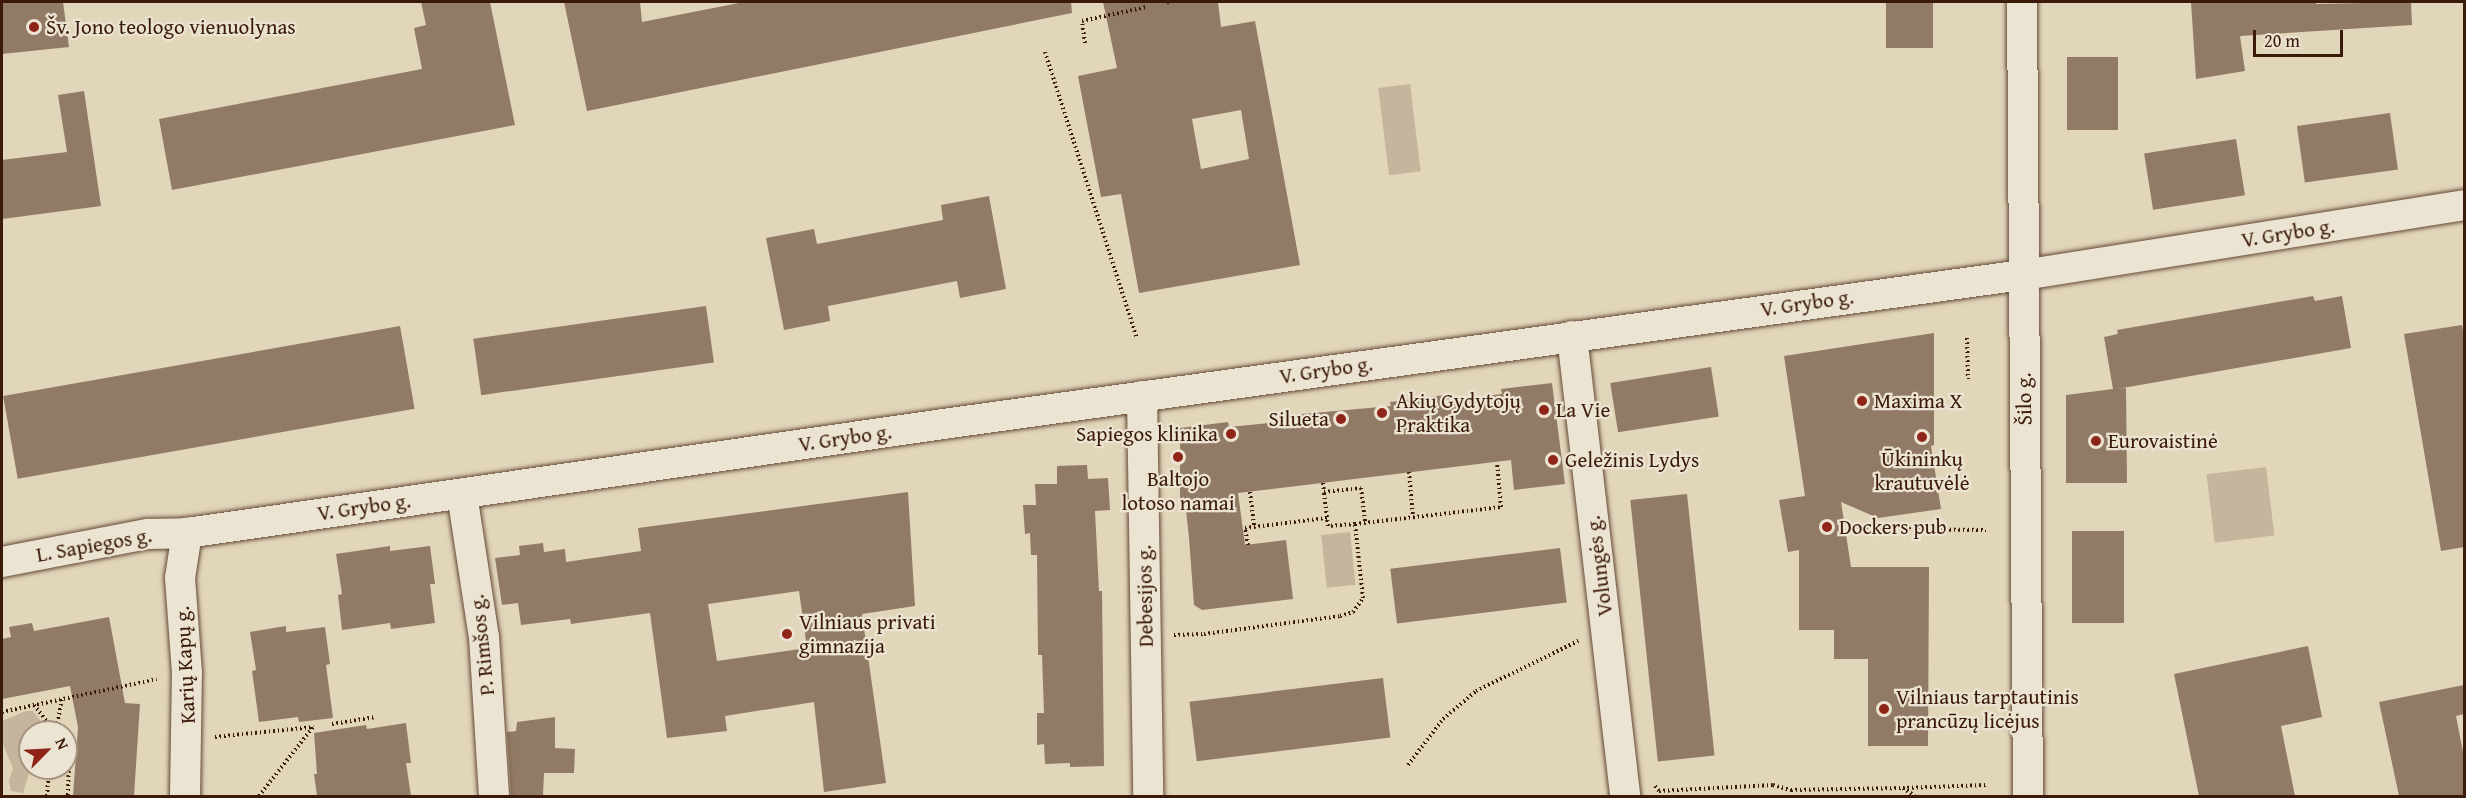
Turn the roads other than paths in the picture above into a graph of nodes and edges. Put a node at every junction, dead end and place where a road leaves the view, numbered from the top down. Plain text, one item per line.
1 (2022, 2) edge
2 (2464, 205) edge
3 (2023, 274) junction
4 (1572, 336) junction
5 (1142, 396) junction
6 (462, 494) junction
7 (187, 533) junction
8 (2, 562) edge
9 (185, 796) edge
10 (494, 796) edge
11 (1148, 796) edge
12 (1625, 796) edge
13 (2028, 796) edge

1 - 3 street, Šilo g.
2 - 3 street, V. Grybo g.
3 - 4 street, V. Grybo g.
3 - 13 street, Šilo g.
4 - 5 street, V. Grybo g.
4 - 12 street, Volungės g.
5 - 6 street, V. Grybo g.
5 - 11 street, Debesijos g.
6 - 7 street, V. Grybo g.
6 - 10 street, P. Rimšos g.
7 - 8 street, L. Sapiegos g.
7 - 9 street, Karių Kapų g.

